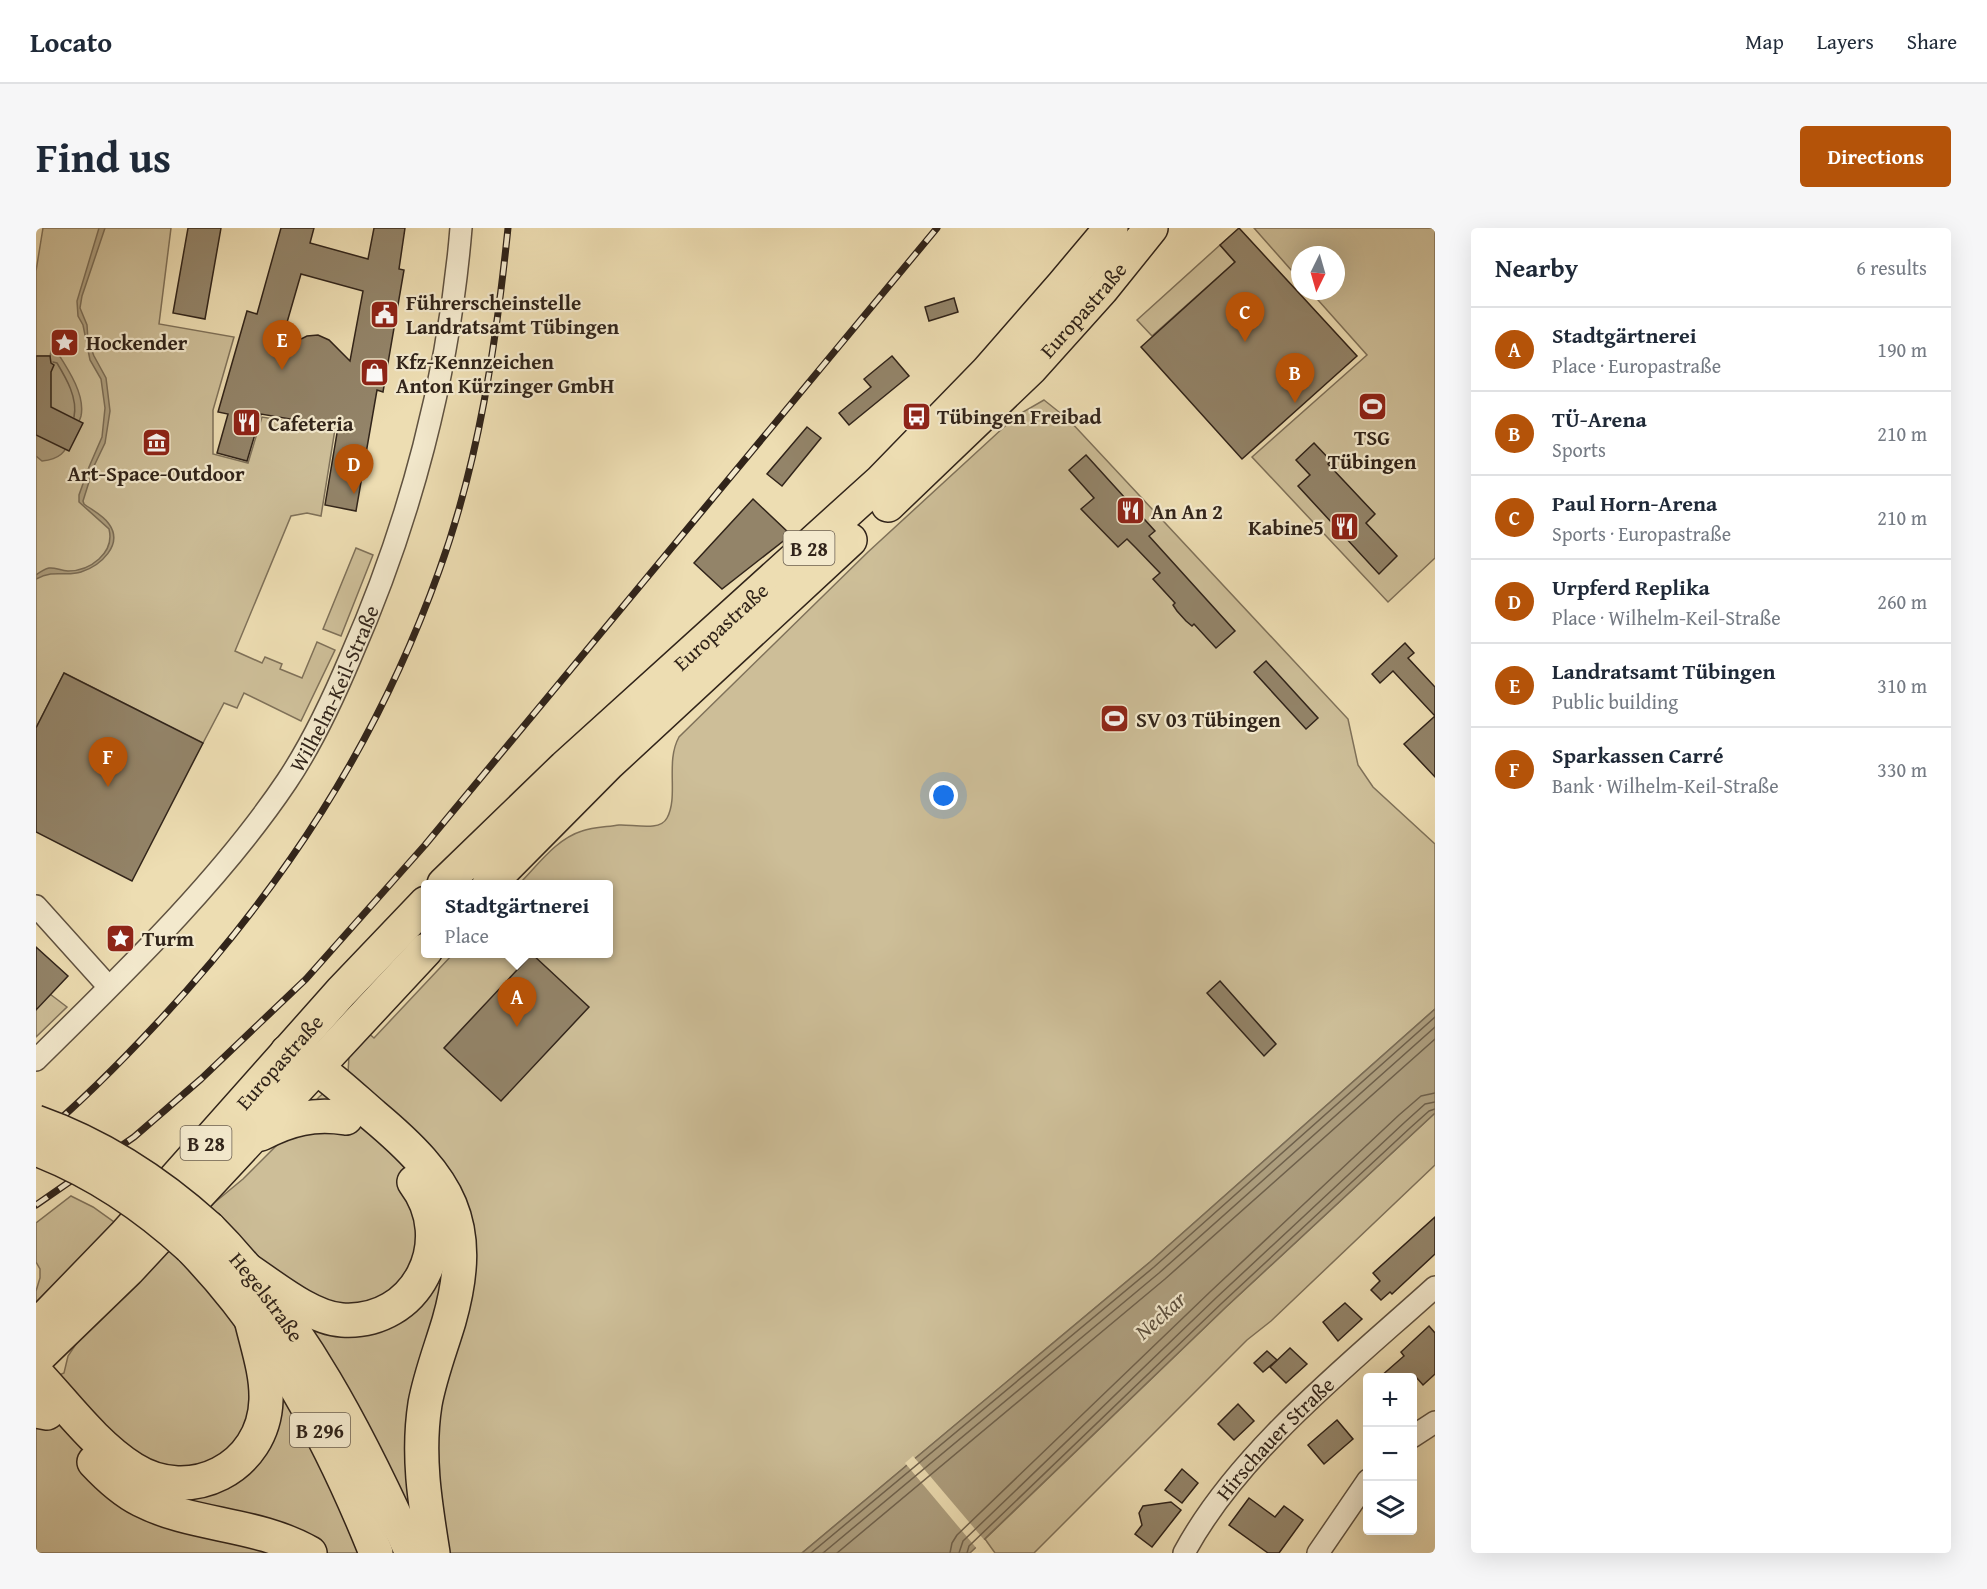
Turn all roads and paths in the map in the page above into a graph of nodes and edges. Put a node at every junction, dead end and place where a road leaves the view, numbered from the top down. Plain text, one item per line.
1 (461, 228) edge
2 (1111, 228) edge
3 (1151, 228) edge
4 (449, 880) edge
5 (494, 880) edge
6 (36, 906) edge
7 (421, 908) edge
8 (421, 955) edge
9 (108, 986) junction
10 (287, 1052) junction
11 (36, 1060) edge
12 (308, 1076) junction
13 (346, 1118) junction
14 (36, 1122) edge
15 (247, 1142) junction
16 (36, 1149) edge
17 (199, 1237) junction
18 (245, 1268) junction
19 (1435, 1287) edge
20 (250, 1315) junction
21 (36, 1327) edge
22 (36, 1359) edge
23 (36, 1373) edge
24 (40, 1409) edge
25 (1435, 1422) edge
26 (1417, 1434) edge
27 (1367, 1481) edge
28 (406, 1540) edge
29 (376, 1552) edge
30 (310, 1553) edge
31 (433, 1553) edge
32 (1184, 1553) edge
33 (1318, 1553) edge

1 - 9 street, Wilhelm-Keil-Straße
2 - 4 main road, Europastraße / B 28
3 - 5 main road, Europastraße / B 28
6 - 9 street
7 - 10 main road, Europastraße / B 28
8 - 12 main road, Europastraße / B 28
9 - 11 street, Wilhelm-Keil-Straße
10 - 12 main road
10 - 21 main road, Europastraße / B 28
12 - 13 main road
12 - 15 main road, Europastraße / B 28
12 - 31 main road
13 - 15 main road
13 - 18 main road
14 - 17 main road, Hegelstraße, bridge
15 - 22 main road, Europastraße / B 28
16 - 17 main road, Hegelstraße, bridge
17 - 18 main road, Hegelstraße
17 - 20 main road, Hegelstraße
18 - 28 main road, Hegelstraße / B 296
19 - 32 street, Hirschauer Straße
20 - 23 main road
20 - 29 main road, Hegelstraße / B 296
24 - 30 main road
25 - 26 street
27 - 33 street

